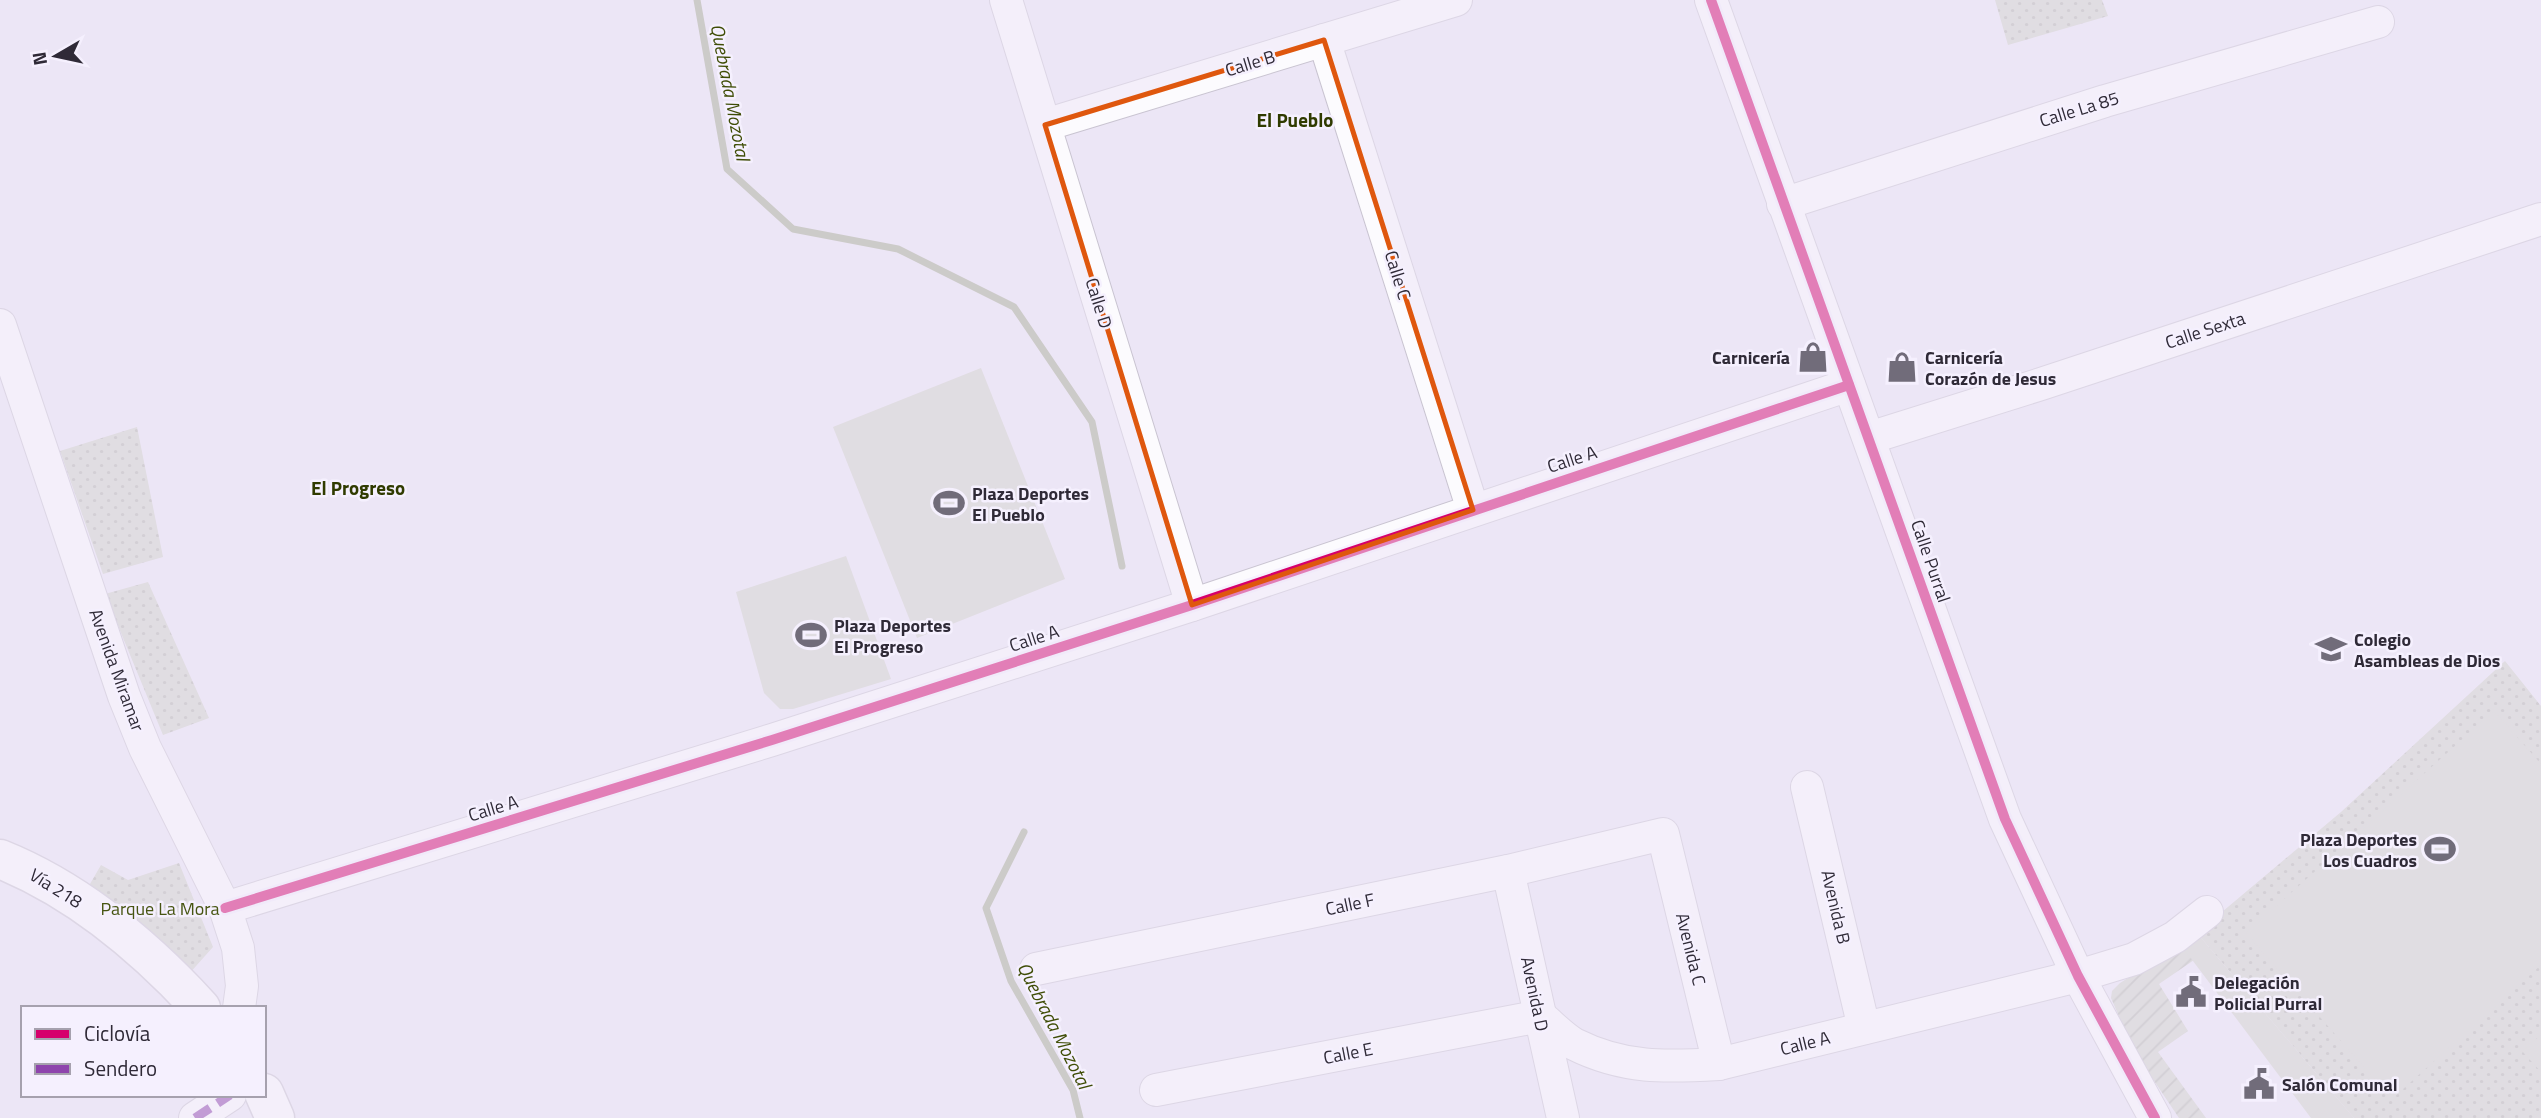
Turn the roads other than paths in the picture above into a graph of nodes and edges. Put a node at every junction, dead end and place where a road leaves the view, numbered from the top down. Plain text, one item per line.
1 (1006, 0) edge
2 (1456, 0) edge
3 (1711, 0) edge
4 (2378, 22) dead end
5 (1324, 40) junction
6 (1045, 125) junction
7 (1783, 204) junction
8 (2541, 219) edge
9 (0, 325) edge
10 (1849, 385) junction
11 (1869, 438) junction
12 (1473, 510) junction
13 (1192, 605) junction
14 (1807, 787) dead end
15 (1663, 834) joint
16 (8, 867) edge
17 (1508, 871) junction
18 (225, 908) junction
19 (2207, 912) dead end
20 (1037, 969) dead end
21 (2078, 976) junction
22 (199, 1006) edge
23 (239, 1006) edge
24 (1540, 1016) junction
25 (1864, 1028) junction
26 (1719, 1064) junction
27 (1156, 1090) dead end
28 (226, 1097) edge
29 (266, 1097) edge
30 (195, 1118) edge
31 (275, 1118) edge
32 (1563, 1118) edge
33 (2155, 1118) edge

1 - 6 street, Calle D
2 - 5 street, Calle B
3 - 7 street, Calle Purral
4 - 7 street, Calle La 85
5 - 6 street, Calle B
5 - 12 street, Calle C
6 - 13 street, Calle D
7 - 10 street, Calle Purral
8 - 11 street, Calle Sexta
9 - 18 street, Avenida Miramar
10 - 11 street, Calle Purral
10 - 12 street, Calle A
11 - 21 street, Calle Purral
12 - 13 street, Calle A
13 - 18 street, Calle A
14 - 25 street, Avenida B
15 - 17 street, Calle F
15 - 26 street, Avenida C
16 - 22 main road, Vía 218
17 - 20 street, Calle F
17 - 24 street, Avenida D
18 - 23 street, Avenida Miramar
19 - 21 street, Calle A
21 - 25 street, Calle A
21 - 33 street, Calle Purral
24 - 26 street, Calle A
24 - 27 street, Calle E
24 - 32 street, Avenida D
25 - 26 street, Calle A
28 - 30 street
29 - 31 main road

